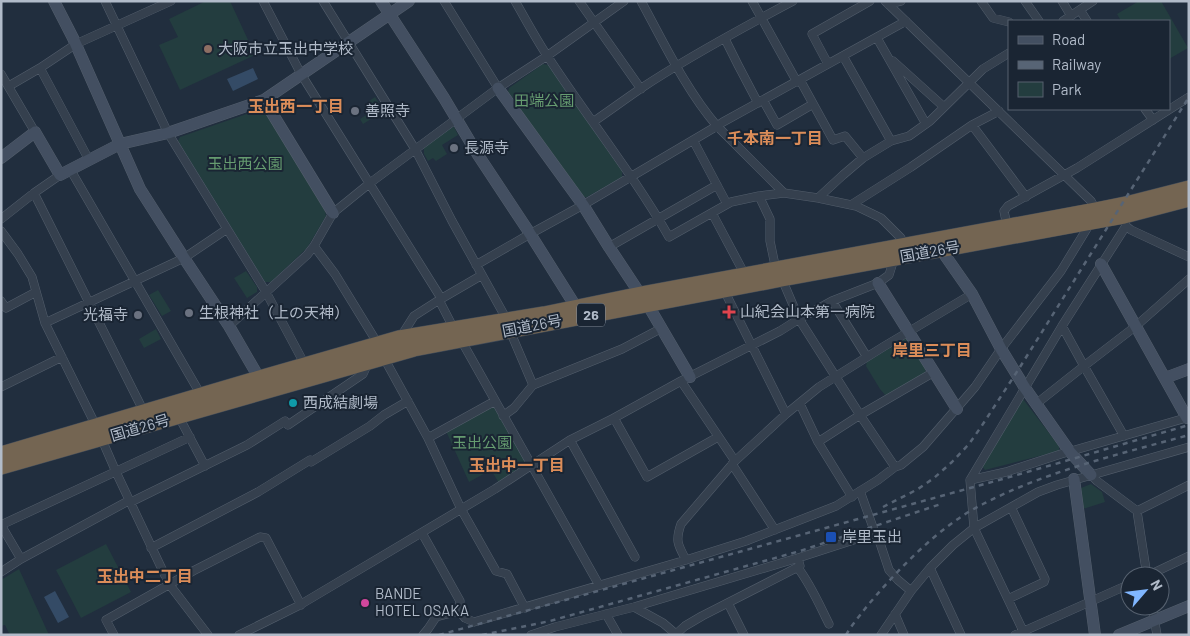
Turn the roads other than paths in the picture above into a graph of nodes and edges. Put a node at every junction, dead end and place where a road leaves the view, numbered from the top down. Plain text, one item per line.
1 (54, 1) edge
2 (105, 1) edge
3 (171, 1) edge
4 (263, 1) edge
5 (323, 1) edge
6 (381, 1) edge
7 (408, 1) edge
8 (444, 1) edge
9 (515, 1) edge
10 (579, 1) edge
11 (624, 1) edge
12 (641, 1) edge
13 (752, 1) edge
14 (793, 1) edge
15 (870, 1) edge
16 (901, 1) edge
17 (981, 1) edge
18 (1026, 1) edge
19 (1062, 1) edge
20 (1093, 1) edge
21 (886, 3) edge
22 (1080, 10) junction
23 (390, 14) junction
24 (1071, 16) junction
25 (762, 18) junction
26 (1038, 20) edge
27 (1065, 20) edge
28 (1086, 20) edge
29 (906, 21) junction
30 (595, 22) junction
31 (1008, 22) edge
32 (117, 26) junction
33 (877, 38) junction
34 (726, 39) junction
35 (348, 42) junction
36 (76, 44) junction
37 (1008, 54) edge
38 (547, 56) junction
39 (843, 56) junction
40 (888, 56) junction
41 (828, 64) junction
42 (677, 67) junction
43 (40, 68) junction
44 (1, 74) edge
45 (301, 74) junction
46 (798, 81) junction
47 (968, 82) junction
48 (9, 86) junction
49 (498, 88) junction
50 (641, 89) junction
51 (1189, 97) edge
52 (264, 100) junction
53 (761, 101) junction
54 (813, 104) junction
55 (944, 107) junction
56 (1170, 109) edge
57 (1147, 110) edge
58 (1169, 110) edge
59 (999, 111) junction
60 (456, 118) junction
61 (1153, 120) junction
62 (593, 122) junction
63 (926, 124) junction
64 (717, 126) junction
65 (972, 126) junction
66 (35, 132) junction
67 (168, 133) junction
68 (694, 140) junction
69 (891, 141) junction
70 (120, 144) junction
71 (415, 149) junction
72 (1, 158) edge
73 (863, 158) junction
74 (88, 160) junction
75 (65, 172) junction
76 (1065, 175) junction
77 (631, 178) junction
78 (370, 183) junction
79 (717, 185) junction
80 (1189, 188) edge
81 (34, 193) junction
82 (784, 193) junction
83 (759, 196) junction
84 (1026, 197) junction
85 (818, 198) junction
86 (1189, 199) edge
87 (727, 204) junction
88 (583, 205) junction
89 (851, 205) junction
90 (333, 213) junction
91 (712, 213) junction
92 (1093, 216) junction
93 (1, 219) edge
94 (658, 219) junction
95 (1125, 221) junction
96 (1007, 226) junction
97 (227, 229) junction
98 (1, 231) edge
99 (530, 234) junction
100 (904, 245) junction
101 (314, 246) junction
102 (609, 247) junction
103 (942, 251) junction
104 (1189, 256) edge
105 (184, 258) junction
106 (894, 259) junction
107 (1101, 264) junction
108 (476, 265) junction
109 (779, 274) junction
110 (482, 275) junction
111 (746, 275) junction
112 (1189, 279) edge
113 (136, 282) junction
114 (878, 282) junction
115 (724, 290) junction
116 (36, 292) junction
117 (266, 292) junction
118 (972, 294) junction
119 (440, 299) junction
120 (644, 299) junction
121 (1, 301) edge
122 (832, 301) junction
123 (90, 302) junction
124 (576, 307) junction
125 (799, 319) junction
126 (46, 323) junction
127 (508, 325) junction
128 (229, 326) junction
129 (1062, 326) junction
130 (1136, 326) junction
131 (662, 328) junction
132 (909, 332) junction
133 (457, 334) junction
134 (400, 338) junction
135 (752, 345) junction
136 (1001, 349) junction
137 (381, 351) junction
138 (62, 357) junction
139 (867, 357) junction
140 (368, 363) junction
141 (305, 365) junction
142 (1084, 366) junction
143 (1189, 369) edge
144 (934, 372) junction
145 (835, 377) junction
146 (259, 378) junction
147 (1165, 378) junction
148 (686, 379) junction
149 (533, 386) junction
150 (1, 387) edge
151 (1025, 388) junction
152 (266, 391) junction
153 (201, 394) junction
154 (495, 400) junction
155 (408, 401) junction
156 (800, 404) junction
157 (1036, 404) junction
158 (957, 409) junction
159 (144, 412) junction
160 (786, 414) junction
161 (860, 415) junction
162 (503, 416) junction
163 (179, 417) junction
164 (1188, 417) edge
165 (614, 418) junction
166 (99, 433) junction
167 (1124, 436) junction
168 (190, 437) junction
169 (718, 437) junction
170 (428, 438) junction
171 (570, 440) junction
172 (818, 442) junction
173 (1189, 447) edge
174 (1070, 452) junction
175 (2, 455) edge
176 (733, 462) junction
177 (532, 465) junction
178 (206, 466) junction
179 (894, 467) junction
180 (116, 472) junction
181 (1091, 474) junction
182 (1074, 479) junction
183 (970, 480) junction
184 (1189, 485) edge
185 (860, 491) junction
186 (852, 496) junction
187 (130, 501) junction
188 (1011, 507) junction
189 (461, 509) junction
190 (1137, 511) junction
191 (1, 525) edge
192 (974, 528) junction
193 (775, 530) junction
194 (422, 533) junction
195 (875, 533) junction
196 (151, 548) junction
197 (1189, 556) edge
198 (21, 558) junction
199 (635, 558) dead end
200 (798, 558) junction
201 (686, 560) junction
202 (1145, 566) edge
203 (1168, 566) edge
204 (798, 568) junction
205 (930, 568) junction
206 (1, 572) edge
207 (168, 584) junction
208 (599, 585) junction
209 (1120, 588) edge
210 (911, 590) junction
211 (1008, 599) junction
212 (1090, 601) junction
213 (728, 603) junction
214 (301, 605) junction
215 (1189, 606) edge
216 (634, 607) junction
217 (525, 608) junction
218 (459, 611) junction
219 (606, 614) junction
220 (895, 614) junction
221 (1154, 616) edge
222 (1154, 619) junction
223 (829, 624) dead end
224 (552, 632) edge
225 (1024, 633) edge
226 (677, 634) edge
227 (114, 635) edge
228 (208, 635) edge
229 (239, 635) edge
230 (423, 635) edge
231 (531, 635) edge
232 (618, 635) edge
233 (744, 635) edge
234 (881, 635) edge
235 (904, 635) edge
236 (962, 635) edge
237 (1015, 635) edge
238 (1095, 635) edge
239 (1119, 635) edge
240 (1157, 635) edge

1 - 36 street
2 - 32 street
3 - 32 street
4 - 45 street
5 - 35 street
6 - 23 street
7 - 23 street
8 - 49 street
9 - 38 street
10 - 30 street
11 - 30 street
12 - 42 street
13 - 25 street
14 - 25 street
15 - 41 street
16 - 21 street
17 - 31 street
18 - 26 street
19 - 24 street
20 - 22 street
21 - 29 street
22 - 24 street
22 - 28 street
23 - 35 street
23 - 60 street
24 - 27 street
25 - 34 street
25 - 46 street
29 - 33 street
29 - 47 street
30 - 38 street
30 - 50 street
32 - 36 street
32 - 67 street
33 - 39 street
33 - 40 street
34 - 42 street
34 - 53 street
35 - 45 street
35 - 71 street
36 - 43 street
36 - 70 street
37 - 47 street
38 - 49 street
38 - 62 street
39 - 41 street
39 - 69 street
40 - 55 street
40 - 63 street
41 - 46 street
42 - 50 street
42 - 64 street
43 - 48 street
43 - 74 street
44 - 48 street
45 - 52 street
45 - 78 street
46 - 53 street
46 - 54 street
47 - 55 street
47 - 59 street
48 - 66 street
49 - 60 street
49 - 88 street
50 - 62 street
51 - 56 street
52 - 67 street
52 - 90 street
53 - 54 street
53 - 64 street
54 - 73 street
55 - 63 street
57 - 61 street
58 - 61 street
59 - 65 street
59 - 76 street
60 - 71 street
60 - 99 street
61 - 76 street
62 - 77 street
63 - 69 street
64 - 68 street
64 - 82 street
65 - 84 street
65 - 89 street
66 - 72 street
66 - 75 street
67 - 70 street
67 - 97 street
68 - 77 street
68 - 79 street
69 - 73 street
70 - 74 street
70 - 105 street
71 - 78 street
71 - 108 street
73 - 85 street
74 - 75 street
75 - 81 street
75 - 113 street
76 - 84 street
76 - 92 street
77 - 88 street
77 - 94 street
78 - 90 street
78 - 119 street
79 - 87 street
79 - 94 street
80 - 92 highway, 国道26号 / 26
81 - 93 street
81 - 123 street
82 - 83 street
82 - 85 street
83 - 87 street
83 - 109 street
84 - 96 street
85 - 89 street
86 - 95 highway, 国道26号 / 26
87 - 91 street
88 - 99 street
88 - 102 street
89 - 100 street
90 - 101 street
91 - 94 street
91 - 111 street
92 - 95 highway, 国道26号 / 26
92 - 96 highway, 国道26号 / 26
92 - 103 highway, 国道26号 / 26
92 - 136 street
94 - 102 street
95 - 104 street
95 - 107 street
96 - 100 highway, 国道26号 / 26
97 - 105 street
97 - 117 street
98 - 116 street
99 - 108 street
99 - 124 street
100 - 109 highway, 国道26号 / 26
101 - 117 street
101 - 137 street
102 - 120 street
103 - 106 highway, 国道26号 / 26
103 - 118 street
105 - 113 street
105 - 128 street
106 - 109 highway, 国道26号 / 26
106 - 114 street
107 - 129 street
107 - 130 street
108 - 110 street
109 - 111 highway, 国道26号 / 26
109 - 115 highway, 国道26号 / 26
109 - 125 street
110 - 119 street
110 - 127 street
111 - 120 highway, 国道26号 / 26
112 - 130 street
113 - 123 street
113 - 153 street
114 - 122 street
114 - 132 street
115 - 120 highway, 国道26号 / 26
115 - 135 street
116 - 121 street
116 - 126 street
117 - 128 street
117 - 141 street
118 - 132 street
118 - 136 street
119 - 133 street
119 - 134 street
120 - 124 highway, 国道26号 / 26
120 - 127 highway, 国道26号 / 26
120 - 131 street
122 - 125 street
122 - 139 street
123 - 126 street
123 - 159 street
124 - 127 highway, 国道26号 / 26
125 - 135 street
125 - 145 street
126 - 138 street
127 - 133 highway, 国道26号 / 26
127 - 149 street
128 - 146 street
129 - 142 street
129 - 151 street
130 - 142 street
130 - 147 street
131 - 148 street
131 - 149 street
132 - 139 street
132 - 144 street
133 - 134 highway, 国道26号 / 26
133 - 137 highway, 国道26号 / 26
133 - 154 street
134 - 137 highway, 国道26号 / 26
135 - 148 street
135 - 160 street
136 - 151 street
136 - 158 street
137 - 140 highway, 国道26号 / 26
137 - 141 highway, 国道26号 / 26
137 - 155 street
138 - 150 street
138 - 166 street
139 - 145 street
140 - 152 highway, 国道26号 / 26
140 - 178 street
141 - 146 highway, 国道26号 / 26
142 - 157 street
142 - 167 street
143 - 147 street
144 - 158 street
144 - 161 street
145 - 156 street
145 - 161 street
146 - 152 street
146 - 153 highway, 国道26号 / 26
147 - 164 street
148 - 165 street
148 - 169 street
149 - 162 street
151 - 157 street
151 - 183 street
152 - 163 highway, 国道26号 / 26
153 - 159 highway, 国道26号 / 26
154 - 162 street
154 - 170 street
155 - 170 street
155 - 196 street
156 - 160 street
156 - 172 street
157 - 174 street
158 - 179 street
159 - 166 highway, 国道26号 / 26
160 - 176 street
161 - 172 street
161 - 179 street
162 - 177 street
163 - 166 highway, 国道26号 / 26
163 - 168 street
164 - 167 street
165 - 169 street
165 - 171 street
166 - 175 highway, 国道26号 / 26
166 - 180 street
167 - 174 street
168 - 178 street
168 - 180 street
169 - 176 street
170 - 189 street
171 - 177 street
171 - 199 street
172 - 186 street
173 - 181 street
174 - 181 street
174 - 183 street
176 - 193 street
176 - 201 street
177 - 189 street
177 - 208 street
178 - 187 street
179 - 185 street
180 - 187 street
180 - 191 street
181 - 182 street
181 - 190 street
182 - 188 street
182 - 212 street
183 - 192 street
184 - 190 street
185 - 186 street
185 - 195 street
186 - 193 street
187 - 196 street
187 - 198 street
188 - 192 street
188 - 211 street
189 - 194 street
189 - 217 street
190 - 202 street
191 - 198 street
192 - 205 street
192 - 211 street
193 - 201 street
194 - 214 street
194 - 218 street
195 - 200 street
195 - 210 street
196 - 207 street
197 - 203 street
198 - 206 street
200 - 204 street
200 - 216 street
201 - 208 street
204 - 213 street
204 - 223 street
205 - 210 street
205 - 236 street
207 - 214 street
207 - 227 street
207 - 228 street
208 - 217 street
209 - 212 street
210 - 220 street
211 - 225 street
212 - 225 street
212 - 238 street
213 - 226 street
213 - 233 street
214 - 229 street
215 - 222 street
216 - 219 street
216 - 226 street
217 - 218 street
218 - 230 street
219 - 224 street
219 - 232 street
220 - 234 street
220 - 235 street
221 - 222 street
222 - 239 street
222 - 240 street
224 - 231 street
225 - 237 street

